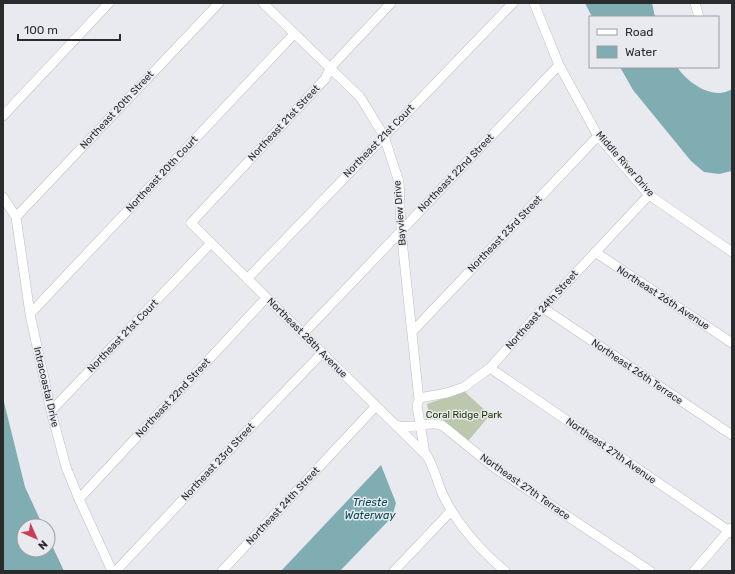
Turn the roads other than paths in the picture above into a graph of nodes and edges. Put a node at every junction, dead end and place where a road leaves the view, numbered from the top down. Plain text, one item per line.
1 (109, 3) edge
2 (219, 3) edge
3 (263, 3) edge
4 (391, 3) edge
5 (512, 3) edge
6 (534, 3) edge
7 (695, 3) edge
8 (699, 16) edge
9 (294, 34) junction
10 (559, 65) junction
11 (330, 68) junction
12 (3, 116) edge
13 (384, 136) junction
14 (598, 136) junction
15 (649, 195) junction
16 (3, 197) edge
17 (16, 217) junction
18 (190, 223) joint
19 (401, 230) junction
20 (211, 243) junction
21 (595, 252) junction
22 (732, 252) edge
23 (247, 279) junction
24 (266, 298) junction
25 (543, 308) junction
26 (30, 314) junction
27 (412, 332) junction
28 (303, 334) junction
29 (732, 343) edge
30 (322, 353) junction
31 (490, 368) junction
32 (419, 399) junction
33 (376, 406) junction
34 (51, 411) junction
35 (395, 425) junction
36 (422, 426) junction
37 (732, 435) edge
38 (427, 455) junction
39 (79, 499) junction
40 (451, 511) junction
41 (731, 531) edge
42 (112, 571) edge
43 (116, 571) edge
44 (222, 571) edge
45 (394, 571) edge
46 (505, 571) edge
47 (650, 571) edge
48 (694, 571) edge

1 - 12 street
2 - 17 street, Northeast 20th Street
3 - 9 street, Bayview Drive
4 - 11 street, Northeast 21st Street
5 - 13 street, Northeast 21st Court
6 - 10 street, Middle River Drive
7 - 8 street
9 - 11 street, Bayview Drive
9 - 26 street, Northeast 20th Court
10 - 14 street, Middle River Drive
10 - 19 street, Northeast 22nd Street
11 - 13 street, Bayview Drive
11 - 18 street, Northeast 21st Street
13 - 19 street, Bayview Drive
13 - 23 street, Northeast 21st Court
14 - 15 street, Middle River Drive
14 - 27 street, Northeast 23rd Street
15 - 21 street, Northeast 24th Street
15 - 22 street, Middle River Drive
16 - 17 street, Intracoastal Drive
17 - 26 street, Intracoastal Drive
18 - 20 street, Northeast 28th Avenue
19 - 27 street, Bayview Drive
19 - 28 street, Northeast 22nd Street
20 - 23 street, Northeast 28th Avenue
20 - 34 street, Northeast 21st Court
21 - 25 street, Northeast 24th Street
21 - 29 street, Northeast 26th Avenue
23 - 24 street, Northeast 28th Avenue
24 - 28 street, Northeast 28th Avenue
24 - 39 street, Northeast 22nd Street
25 - 31 street, Northeast 24th Street
25 - 37 street, Northeast 26th Terrace
26 - 34 street, Intracoastal Drive
27 - 32 street, Bayview Drive
28 - 30 street, Northeast 28th Avenue
30 - 33 street, Northeast 28th Avenue
30 - 43 street, Northeast 23rd Street
31 - 32 street, Northeast 24th Street
31 - 41 street, Northeast 27th Avenue
32 - 36 street, Bayview Drive
33 - 35 street, Northeast 28th Avenue
33 - 44 street, Northeast 24th Street
34 - 39 street, Intracoastal Drive
35 - 36 street, Northeast 27th Terrace
35 - 38 street, Northeast 28th Avenue
36 - 38 street, Bayview Drive
36 - 47 street, Northeast 27th Terrace
38 - 40 street, Bayview Drive
39 - 42 street, Intracoastal Drive
40 - 45 street
40 - 46 street, Bayview Drive
41 - 48 street

